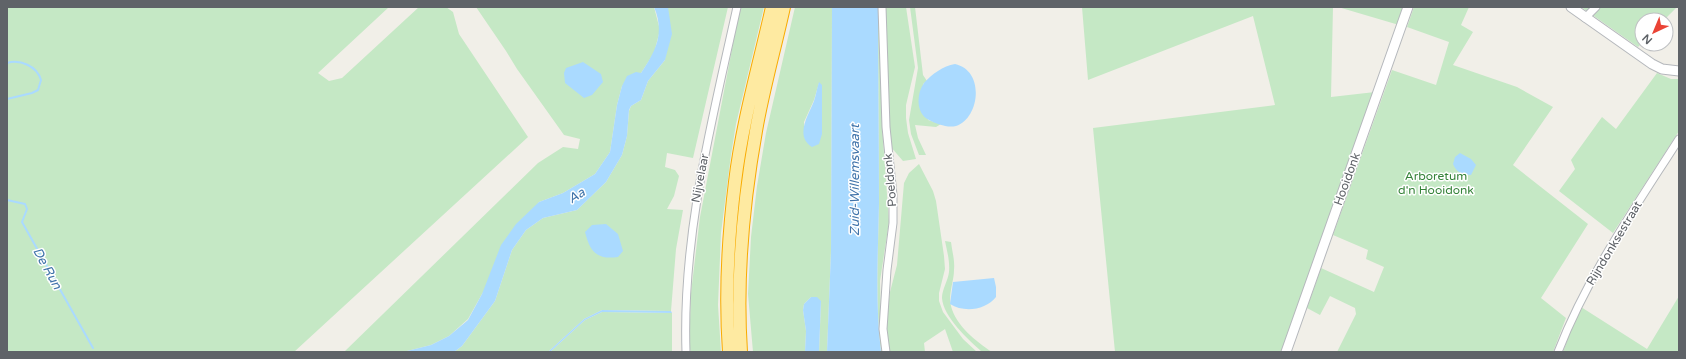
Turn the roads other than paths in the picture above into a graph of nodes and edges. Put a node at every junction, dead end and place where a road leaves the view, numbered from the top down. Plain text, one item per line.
1 (737, 7) edge
2 (772, 7) edge
3 (784, 7) edge
4 (882, 7) edge
5 (1408, 7) edge
6 (1571, 7) edge
7 (1596, 7) edge
8 (1586, 18) junction
9 (1679, 70) edge
10 (1679, 139) edge
11 (686, 352) edge
12 (729, 352) edge
13 (741, 352) edge
14 (886, 352) edge
15 (1286, 352) edge
16 (1558, 352) edge

1 - 11 street, Nijvelaar
2 - 12 highway
3 - 13 highway
4 - 14 street, Poeldonk
5 - 15 street, Hooidonk
6 - 8 street
7 - 8 street
8 - 9 street
10 - 16 street, Rijndonksestraat

